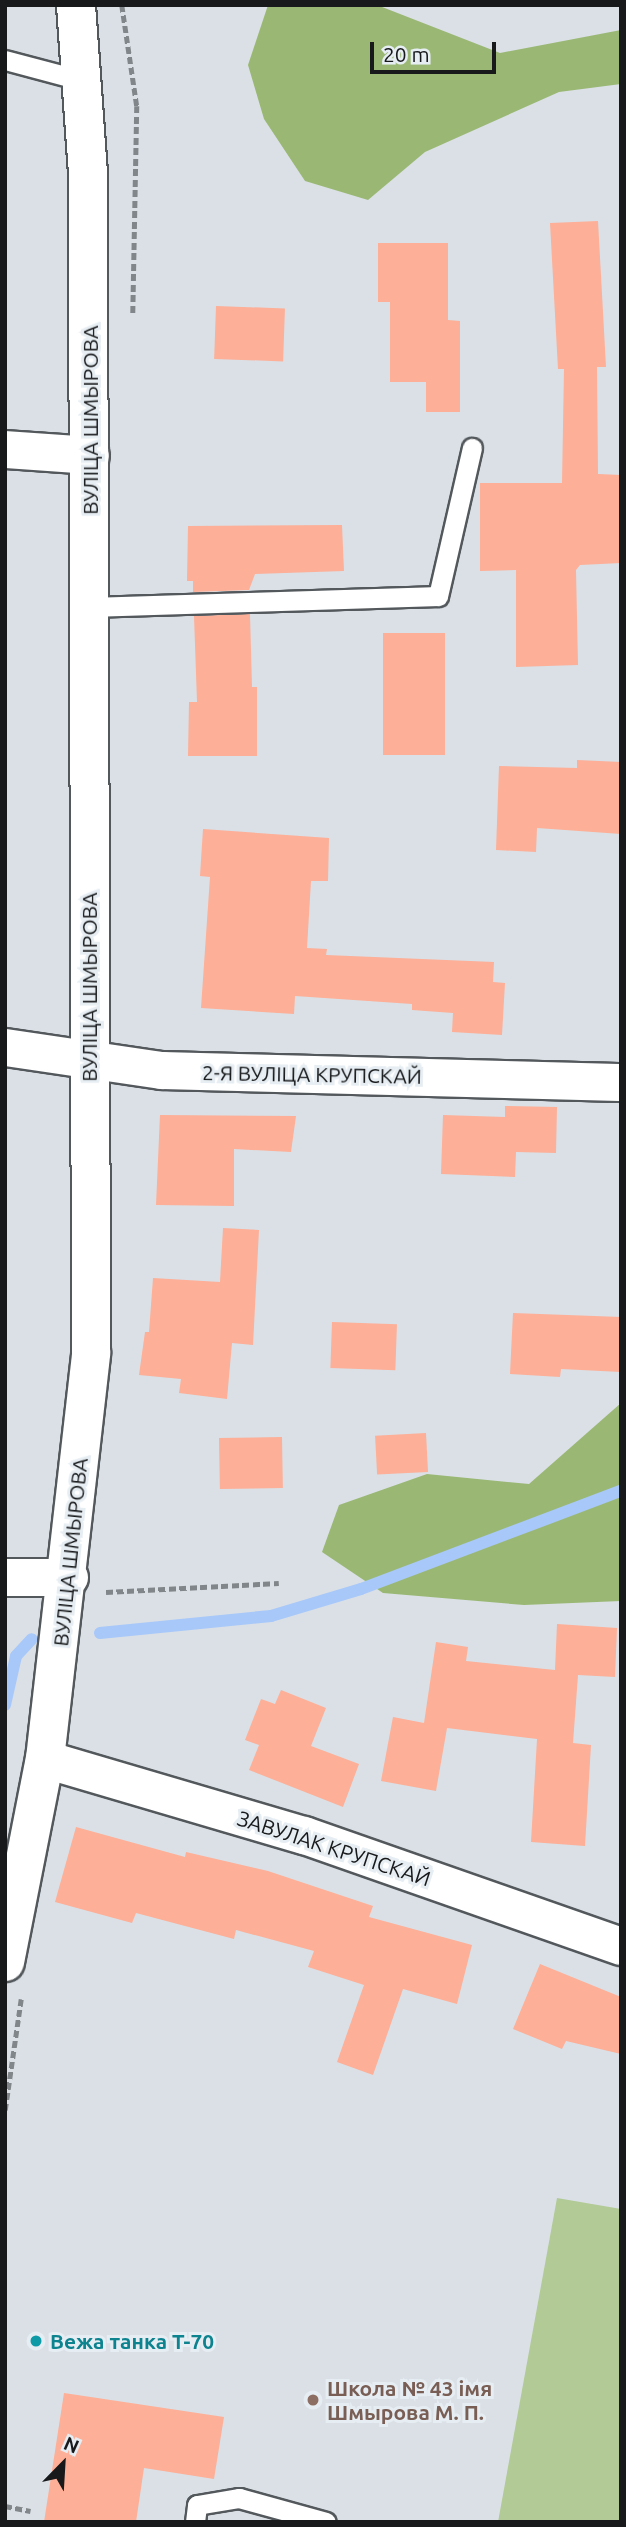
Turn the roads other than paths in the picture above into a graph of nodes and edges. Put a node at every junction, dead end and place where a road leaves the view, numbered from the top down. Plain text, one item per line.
1 (76, 5) edge
2 (5, 60) edge
3 (84, 81) junction
4 (472, 448) dead end
5 (5, 449) edge
6 (90, 455) junction
7 (91, 607) junction
8 (5, 1047) edge
9 (88, 1060) junction
10 (621, 1082) edge
11 (5, 1577) edge
12 (83, 1585) junction
13 (45, 1759) junction
14 (621, 1946) edge
15 (5, 1962) edge
16 (195, 2522) edge
17 (326, 2522) edge

1 - 3 street, ВУЛІЦА ШМЫРОВА
2 - 3 lane
3 - 6 street, ВУЛІЦА ШМЫРОВА
4 - 7 lane
5 - 6 street
6 - 7 street, ВУЛІЦА ШМЫРОВА
7 - 9 street, ВУЛІЦА ШМЫРОВА
8 - 9 street, 2-Я ВУЛІЦА КРУПСКАЙ
9 - 10 street, 2-Я ВУЛІЦА КРУПСКАЙ
9 - 12 street, ВУЛІЦА ШМЫРОВА
11 - 12 street
12 - 13 street, ВУЛІЦА ШМЫРОВА
13 - 14 street, ЗАВУЛАК КРУПСКАЙ
13 - 15 street, ВУЛІЦА ШМЫРОВА
16 - 17 lane

